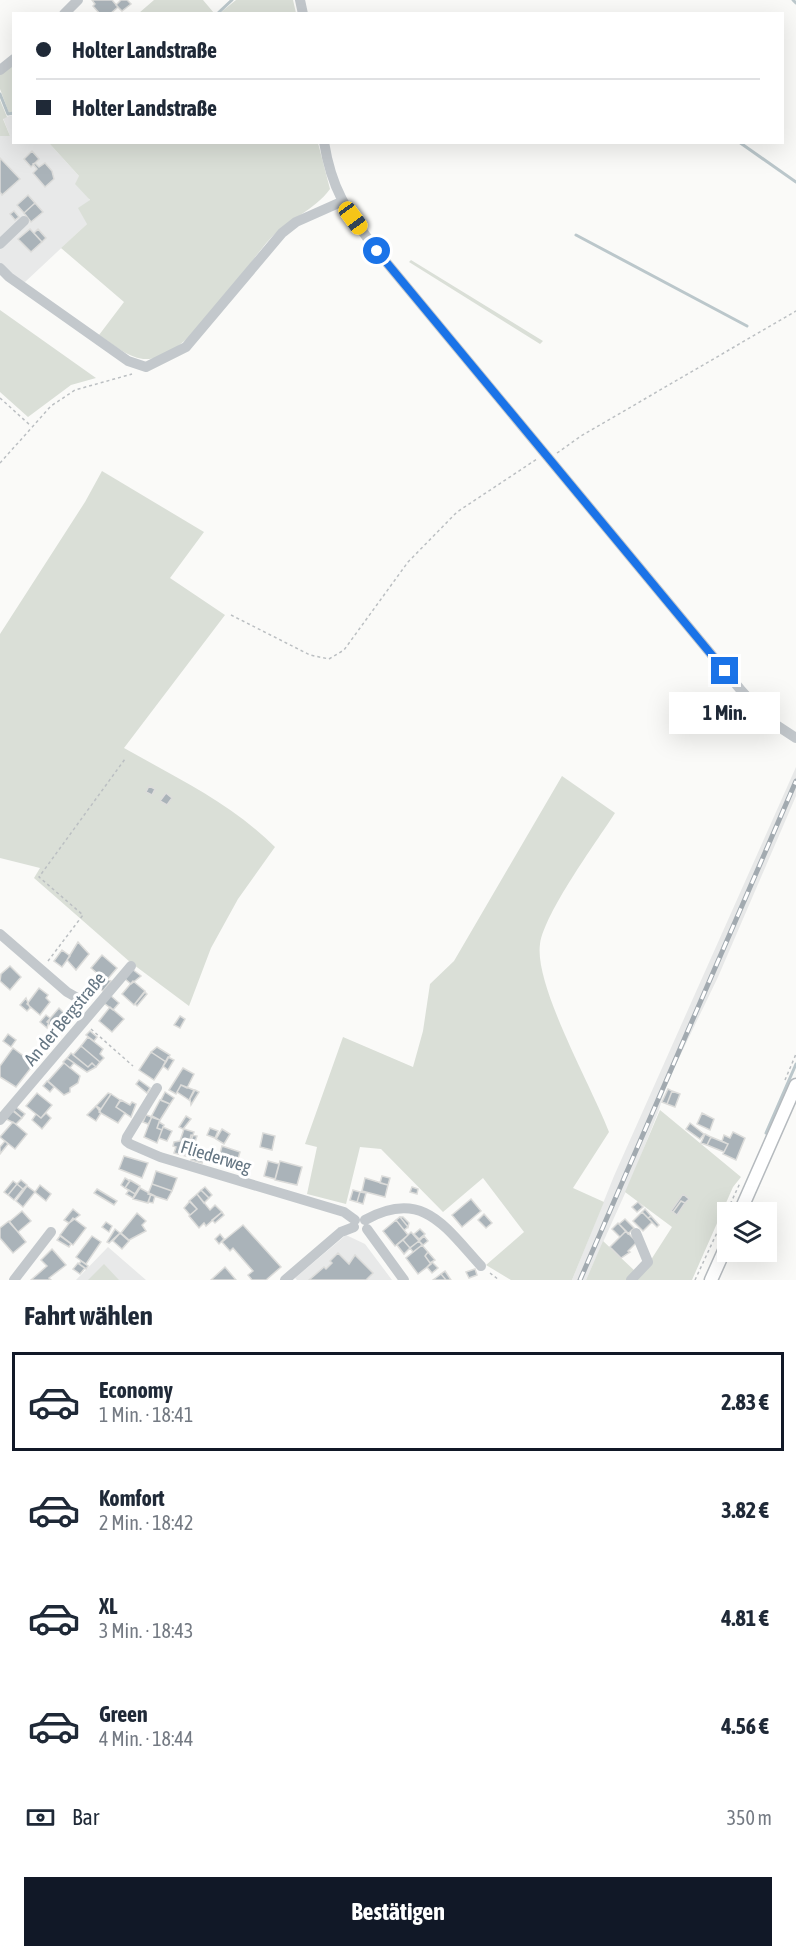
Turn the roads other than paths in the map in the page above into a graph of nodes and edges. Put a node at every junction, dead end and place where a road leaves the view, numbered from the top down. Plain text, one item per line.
1 (78, 0) edge
2 (66, 12) edge
3 (12, 61) edge
4 (0, 70) edge
5 (324, 144) edge
6 (341, 202) junction
7 (24, 221) dead end
8 (0, 244) edge
9 (0, 268) edge
10 (796, 738) edge
11 (0, 934) edge
12 (131, 966) dead end
13 (81, 1000) dead end
14 (796, 1084) edge
15 (157, 1088) dead end
16 (0, 1120) edge
17 (744, 1202) edge
18 (360, 1224) junction
19 (51, 1232) dead end
20 (636, 1233) dead end
21 (719, 1262) edge
22 (481, 1266) road end
23 (14, 1280) edge
24 (285, 1280) edge
25 (404, 1280) edge
26 (631, 1280) edge
27 (711, 1280) edge

1 - 2 street
3 - 4 street
5 - 6 street
6 - 9 street
6 - 10 street
7 - 8 street
11 - 13 street
12 - 16 street, An der Bergstraße
14 - 17 main road
15 - 18 street, Fliederweg
18 - 22 street
18 - 24 street
18 - 25 street
19 - 23 street
20 - 26 street
21 - 27 main road

